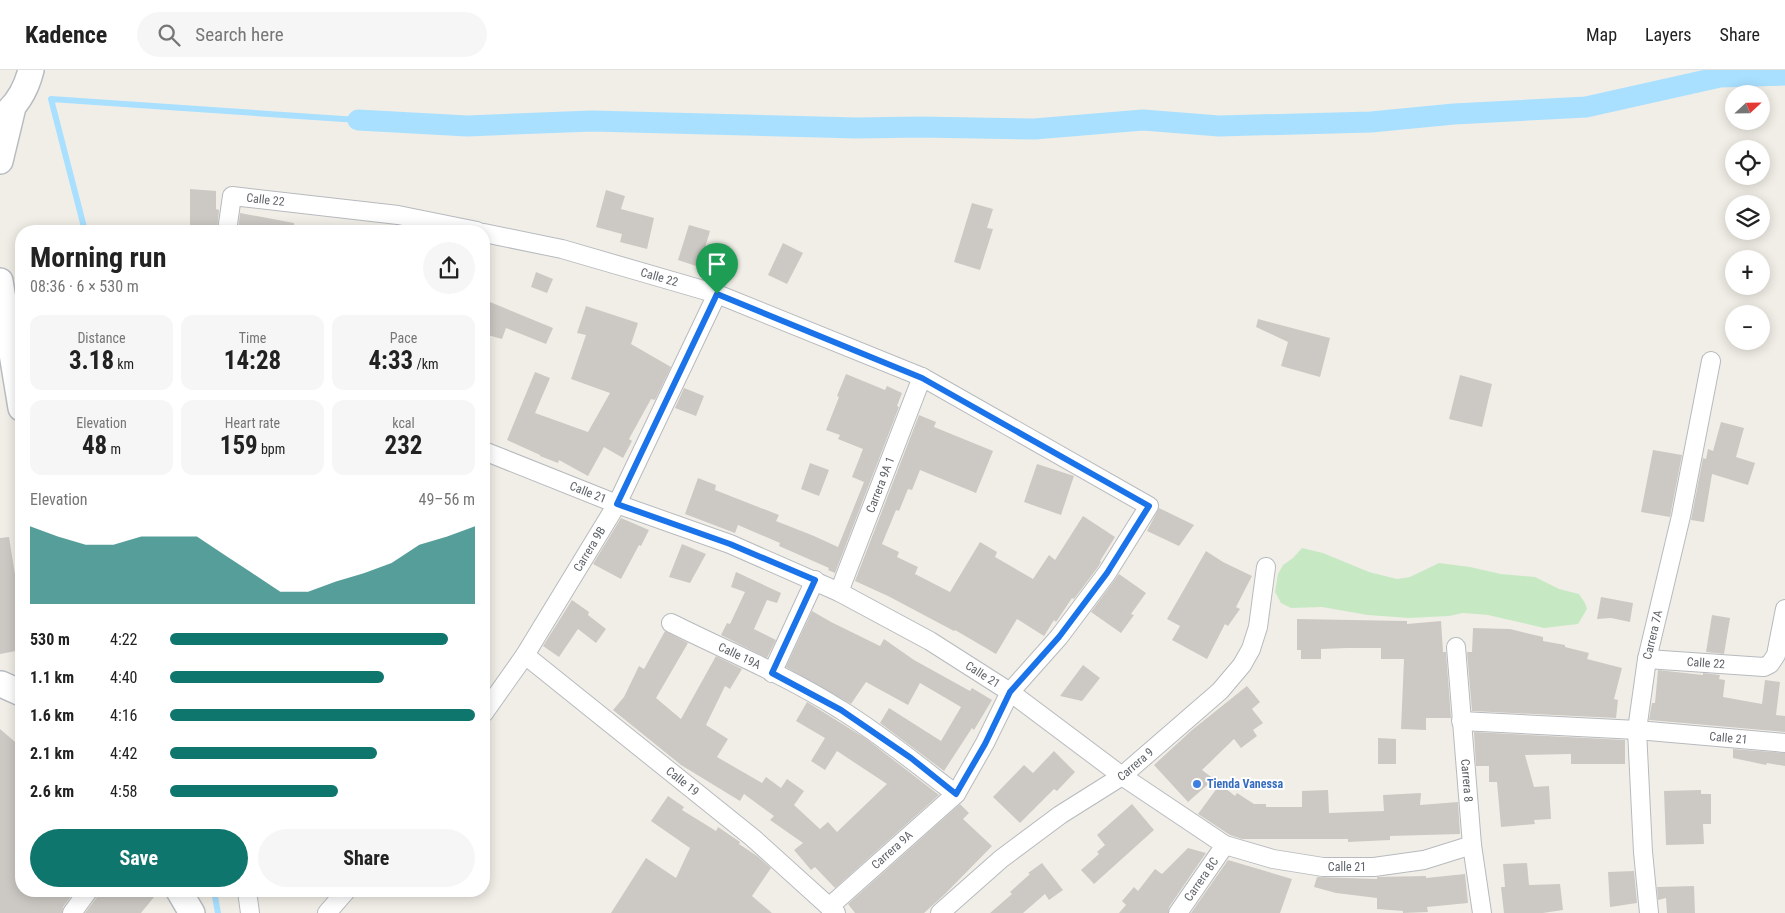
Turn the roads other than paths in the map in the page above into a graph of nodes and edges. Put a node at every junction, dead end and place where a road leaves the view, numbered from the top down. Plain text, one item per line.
1 (31, 70) edge
2 (7, 113) edge
3 (0, 161) edge
4 (228, 225) edge
5 (447, 225) edge
6 (490, 234) edge
7 (0, 281) edge
8 (717, 294) junction
9 (1711, 360) dead end
10 (15, 372) edge
11 (922, 378) junction
12 (490, 453) edge
13 (617, 504) junction
14 (1266, 567) dead end
15 (815, 580) junction
16 (839, 592) junction
17 (1785, 608) edge
18 (671, 622) dead end
19 (1456, 647) dead end
20 (525, 655) junction
21 (1647, 659) junction
22 (772, 673) junction
23 (1010, 692) junction
24 (490, 705) edge
25 (1461, 721) junction
26 (1637, 730) junction
27 (1785, 743) edge
28 (1122, 776) junction
29 (956, 794) junction
30 (1225, 845) junction
31 (1472, 846) junction
32 (84, 897) edge
33 (183, 897) edge
34 (248, 897) edge
35 (341, 897) edge
36 (833, 910) edge
37 (72, 913) edge
38 (192, 913) edge
39 (250, 913) edge
40 (327, 913) edge
41 (940, 913) edge
42 (1178, 913) edge
43 (1482, 913) edge
44 (1649, 913) edge

1 - 2 street
2 - 3 street
4 - 5 street, Calle 22
6 - 8 street, Calle 22
7 - 10 street
8 - 11 street, Calle 22
8 - 13 street, Carrera 9B
9 - 21 street, Carrera 7A
11 - 16 street, Carrera 9A 1
11 - 23 street, Calle 22
12 - 13 street, Calle 21
13 - 15 street, Calle 21
13 - 20 street, Carrera 9B
14 - 28 street, Carrera 9
15 - 16 street, Calle 21
15 - 22 street
16 - 23 street, Calle 21
17 - 21 street, Calle 22
18 - 22 street, Calle 19A
19 - 25 street, Carrera 8
20 - 24 street, Carrera 9B
20 - 36 street, Calle 19
21 - 26 street, Carrera 7A
22 - 29 street, Calle 19A
23 - 28 street, Calle 21
23 - 29 street, Carrera 9A
25 - 26 street, Calle 21
25 - 31 street, Carrera 8
26 - 27 street, Calle 21
26 - 44 street, Carrera 7A
28 - 30 street, Calle 21
28 - 41 street, Carrera 9
29 - 36 street, Carrera 9A
30 - 31 street, Calle 21
30 - 42 street, Carrera 8C
31 - 43 street, Carrera 8
32 - 37 street
33 - 38 street
34 - 39 street
35 - 40 street

